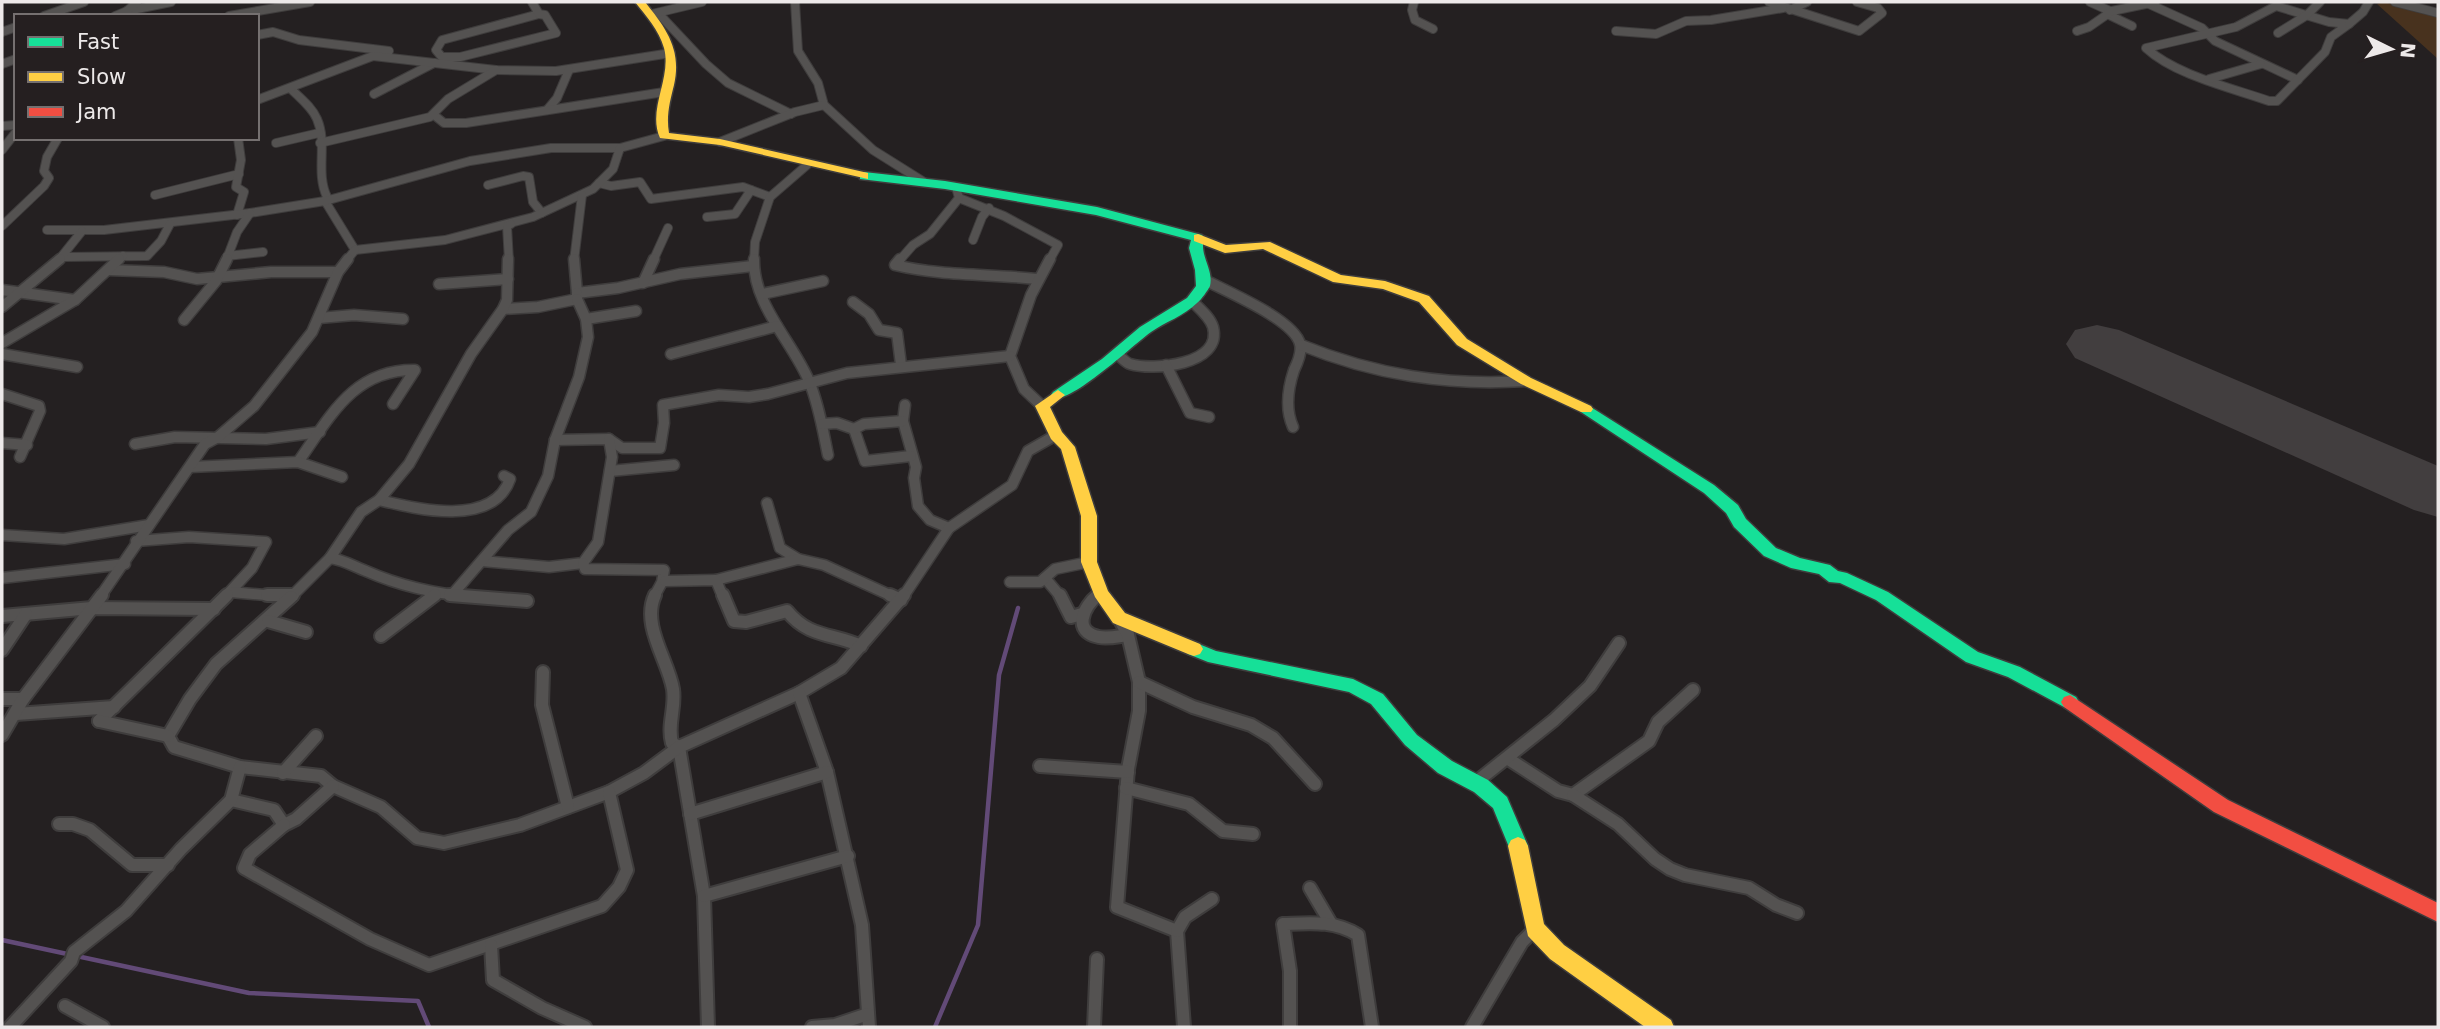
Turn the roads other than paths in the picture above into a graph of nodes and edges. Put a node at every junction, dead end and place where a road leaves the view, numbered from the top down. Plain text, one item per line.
1 (84, 2) edge
2 (137, 2) edge
3 (170, 2) edge
4 (310, 2) edge
5 (532, 2) edge
6 (702, 2) edge
7 (796, 2) edge
8 (1414, 2) edge
9 (1769, 2) edge
10 (1807, 2) edge
11 (1857, 2) edge
12 (2090, 2) edge
13 (2320, 2) edge
14 (2369, 2) edge
15 (2395, 2) edge
16 (2154, 3) edge
17 (2423, 5) edge
18 (273, 9) junction
19 (1787, 9) junction
20 (649, 10) edge
21 (127, 11) junction
22 (2109, 13) junction
23 (2438, 13) edge
24 (50, 14) edge
25 (120, 14) edge
26 (253, 14) edge
27 (539, 14) junction
28 (2306, 15) junction
29 (259, 18) edge
30 (2349, 24) junction
31 (2132, 26) dead end
32 (1433, 29) dead end
33 (1616, 31) dead end
34 (2077, 31) dead end
35 (2206, 33) junction
36 (2278, 33) dead end
37 (259, 35) edge
38 (671, 54) junction
39 (439, 59) junction
40 (2261, 64) junction
41 (496, 70) junction
42 (569, 70) junction
43 (2209, 79) junction
44 (2298, 80) junction
45 (291, 89) junction
46 (664, 92) junction
47 (374, 94) dead end
48 (259, 99) edge
49 (824, 105) junction
50 (547, 110) junction
51 (791, 114) junction
52 (434, 115) junction
53 (319, 133) junction
54 (14, 135) edge
55 (664, 136) junction
56 (57, 140) edge
57 (238, 140) edge
58 (276, 142) dead end
59 (720, 142) junction
60 (320, 143) junction
61 (620, 148) junction
62 (2, 150) edge
63 (807, 165) junction
64 (239, 174) junction
65 (923, 182) junction
66 (599, 183) junction
67 (488, 185) dead end
68 (751, 190) junction
69 (958, 193) junction
70 (155, 195) dead end
71 (582, 195) junction
72 (770, 197) junction
73 (325, 201) junction
74 (989, 208) junction
75 (250, 213) junction
76 (542, 213) junction
77 (237, 215) junction
78 (707, 217) dead end
79 (170, 224) junction
80 (511, 224) junction
81 (2, 226) edge
82 (668, 228) dead end
83 (47, 230) dead end
84 (82, 231) junction
85 (1198, 238) junction
86 (973, 240) dead end
87 (355, 250) junction
88 (263, 252) dead end
89 (123, 256) junction
90 (227, 256) junction
91 (63, 257) junction
92 (753, 266) junction
93 (109, 270) junction
94 (338, 272) junction
95 (219, 275) junction
96 (508, 279) junction
97 (1038, 279) junction
98 (1203, 279) junction
99 (822, 281) dead end
100 (643, 283) junction
101 (439, 284) dead end
102 (2, 290) edge
103 (22, 292) junction
104 (762, 294) junction
105 (577, 296) junction
106 (75, 300) junction
107 (1192, 301) junction
108 (853, 302) dead end
109 (2, 307) edge
110 (503, 309) junction
111 (636, 311) dead end
112 (319, 318) junction
113 (403, 319) dead end
114 (586, 319) junction
115 (184, 320) dead end
116 (777, 326) junction
117 (2, 343) edge
118 (1301, 345) junction
119 (2, 354) edge
120 (671, 354) dead end
121 (1010, 356) junction
122 (1112, 358) junction
123 (901, 365) junction
124 (1166, 365) junction
125 (77, 367) dead end
126 (809, 381) junction
127 (1526, 381) junction
128 (2, 394) edge
129 (393, 404) dead end
130 (905, 405) dead end
131 (1042, 405) junction
132 (1209, 417) dead end
133 (904, 421) junction
134 (822, 424) junction
135 (1293, 427) dead end
136 (855, 429) junction
137 (320, 432) junction
138 (1056, 435) junction
139 (218, 437) junction
140 (609, 439) junction
141 (555, 440) junction
142 (2, 443) edge
143 (135, 444) dead end
144 (27, 445) junction
145 (828, 455) dead end
146 (911, 456) junction
147 (20, 457) dead end
148 (298, 462) junction
149 (674, 465) dead end
150 (190, 467) junction
151 (610, 471) junction
152 (504, 476) dead end
153 (342, 477) dead end
154 (379, 500) junction
155 (767, 503) dead end
156 (149, 525) junction
157 (950, 528) junction
158 (4, 538) edge
159 (136, 541) junction
160 (330, 558) junction
161 (798, 559) junction
162 (482, 561) junction
163 (1089, 562) junction
164 (583, 563) junction
165 (125, 564) junction
166 (2, 578) edge
167 (1045, 578) junction
168 (665, 580) junction
169 (716, 580) junction
170 (1010, 582) dead end
171 (230, 592) junction
172 (1101, 593) junction
173 (436, 594) junction
174 (452, 595) junction
175 (291, 597) junction
176 (901, 600) junction
177 (527, 601) dead end
178 (92, 608) junction
179 (215, 608) junction
180 (26, 614) junction
181 (1082, 614) junction
182 (2, 616) edge
183 (1119, 618) junction
184 (268, 621) junction
185 (306, 632) dead end
186 (1128, 635) junction
187 (381, 636) dead end
188 (1619, 643) dead end
189 (861, 646) junction
190 (2, 650) edge
191 (543, 672) dead end
192 (1139, 682) junction
193 (1693, 690) dead end
194 (799, 693) junction
195 (2, 699) edge
196 (23, 699) junction
197 (114, 707) junction
198 (16, 714) junction
199 (2, 735) edge
200 (168, 736) junction
201 (316, 736) dead end
202 (679, 747) junction
203 (1507, 758) junction
204 (1040, 766) dead end
205 (240, 767) junction
206 (827, 772) junction
207 (1128, 772) junction
208 (284, 773) junction
209 (1475, 783) junction
210 (1315, 784) dead end
211 (333, 786) junction
212 (1126, 788) junction
213 (609, 792) junction
214 (1573, 795) junction
215 (231, 800) junction
216 (568, 807) junction
217 (690, 814) junction
218 (59, 824) dead end
219 (284, 825) junction
220 (1253, 834) dead end
221 (848, 856) junction
222 (168, 865) junction
223 (1310, 888) dead end
224 (704, 896) junction
225 (1212, 899) dead end
226 (1797, 913) dead end
227 (2438, 913) edge
228 (1330, 922) junction
229 (1535, 929) junction
230 (1177, 930) junction
231 (491, 945) junction
232 (1097, 959) dead end
233 (65, 1006) dead end
234 (869, 1021) edge
235 (10, 1027) edge
236 (103, 1027) edge
237 (585, 1027) edge
238 (708, 1027) edge
239 (812, 1027) edge
240 (1094, 1027) edge
241 (1184, 1027) edge
242 (1290, 1027) edge
243 (1372, 1027) edge
244 (1473, 1027) edge
245 (1663, 1027) edge

1 - 24 street
2 - 21 street
3 - 21 street
4 - 18 street
5 - 27 street
6 - 20 street
7 - 49 street
8 - 32 street
9 - 19 street
10 - 19 street
11 - 19 street
12 - 22 street
13 - 28 street
14 - 30 street
15 - 17 street
16 - 22 street
16 - 35 street
17 - 23 street
18 - 26 street
18 - 29 street
19 - 33 street
20 - 38 street
20 - 51 street
21 - 25 street
22 - 31 street
22 - 34 street
27 - 39 street
27 - 39 street
28 - 30 street
28 - 35 street
28 - 36 street
30 - 44 street
35 - 40 street
35 - 43 street
37 - 39 street
38 - 42 street
38 - 46 street
39 - 41 street
39 - 45 street
39 - 47 street
40 - 43 street
40 - 44 street
41 - 42 street
41 - 52 street
42 - 50 street
43 - 44 street
45 - 48 street
45 - 53 street
46 - 50 street
46 - 55 street
49 - 51 street
49 - 65 street
50 - 52 street
51 - 59 street
52 - 60 street
53 - 58 street
53 - 60 street
54 - 62 street
55 - 59 street
55 - 61 street
56 - 81 street
57 - 64 street
59 - 63 street
60 - 73 street
61 - 66 street
61 - 73 street
63 - 65 street
63 - 72 street
64 - 70 street
64 - 77 street
65 - 69 street
66 - 68 street
66 - 71 street
67 - 76 street
68 - 72 street
68 - 78 street
69 - 74 street
69 - 85 street
69 - 97 street
71 - 76 street
71 - 105 street
72 - 92 street
73 - 75 street
73 - 87 street
74 - 86 street
74 - 97 street
75 - 77 street
75 - 90 street
76 - 80 street
77 - 79 street
79 - 84 street
79 - 89 street
80 - 87 street
80 - 96 street
82 - 100 street
83 - 84 street
84 - 91 street
85 - 98 street
85 - 127 street
87 - 94 street
88 - 90 street
89 - 91 street
89 - 93 street
90 - 95 street
91 - 103 street
92 - 100 street
92 - 104 street
93 - 95 street
93 - 106 street
94 - 95 street
94 - 112 street
95 - 115 street
96 - 101 street
96 - 110 street
97 - 121 street
98 - 107 street
98 - 118 street
99 - 104 street
100 - 105 street
102 - 103 street
103 - 106 street
103 - 109 street
104 - 116 street
105 - 110 street
105 - 114 street
106 - 117 street
107 - 122 street
107 - 124 street
108 - 123 street
110 - 154 street
111 - 114 street
112 - 113 street
112 - 139 street
114 - 141 street
116 - 120 street
116 - 126 street
118 - 127 street
118 - 135 street
119 - 125 street
121 - 123 street
121 - 131 street
122 - 124 street
122 - 131 street
123 - 126 street
124 - 132 street
126 - 134 street
126 - 140 street
127 - 227 street
128 - 144 street
129 - 137 street
130 - 133 street
131 - 138 street
133 - 136 street
133 - 146 street
134 - 136 street
134 - 145 street
136 - 146 street
137 - 139 street
137 - 148 street
138 - 157 street
138 - 163 street
139 - 143 street
139 - 150 street
140 - 141 street
140 - 151 street
141 - 162 street
142 - 144 street
144 - 147 street
146 - 157 street
148 - 150 street
148 - 153 street
149 - 151 street
150 - 156 street
151 - 164 street
152 - 154 street
154 - 160 street
155 - 161 street
156 - 158 street
156 - 159 street
157 - 176 street
159 - 165 street
159 - 171 street
160 - 173 street
160 - 175 street
161 - 169 street
161 - 176 street
162 - 164 street
162 - 174 street
163 - 167 street
163 - 172 street
164 - 168 street
165 - 166 street
165 - 178 street
167 - 170 street
167 - 181 street
168 - 169 street
168 - 202 street
169 - 189 street
171 - 175 street
171 - 179 street
172 - 181 street
172 - 183 street
173 - 174 street
173 - 187 street
174 - 177 street
175 - 184 street
176 - 189 street
178 - 179 street
178 - 180 street
178 - 196 street
179 - 197 street
180 - 182 street
180 - 190 street
181 - 186 street
183 - 186 street
183 - 209 street
184 - 185 street
184 - 200 street
186 - 192 street
188 - 203 street
189 - 194 street
191 - 216 street
192 - 207 street
192 - 210 street
193 - 214 street
194 - 202 street
194 - 206 street
195 - 196 street
196 - 198 street
197 - 198 street
197 - 200 street
198 - 199 street
200 - 205 street
201 - 208 street
202 - 213 street
202 - 217 street
203 - 209 street
203 - 214 street
204 - 207 street
205 - 208 street
205 - 215 street
206 - 217 street
206 - 221 street
207 - 212 street
208 - 211 street
209 - 229 street
211 - 216 street
211 - 219 street
212 - 220 street
212 - 230 street
213 - 216 street
213 - 231 street
214 - 226 street
215 - 219 street
215 - 222 street
217 - 224 street
218 - 222 street
219 - 231 street
221 - 224 street
221 - 234 street
222 - 235 street
223 - 228 street
224 - 238 street
225 - 230 street
228 - 242 street
228 - 243 street
229 - 244 street
229 - 245 street
230 - 241 street
231 - 237 street
232 - 240 street
233 - 236 street
234 - 239 street

